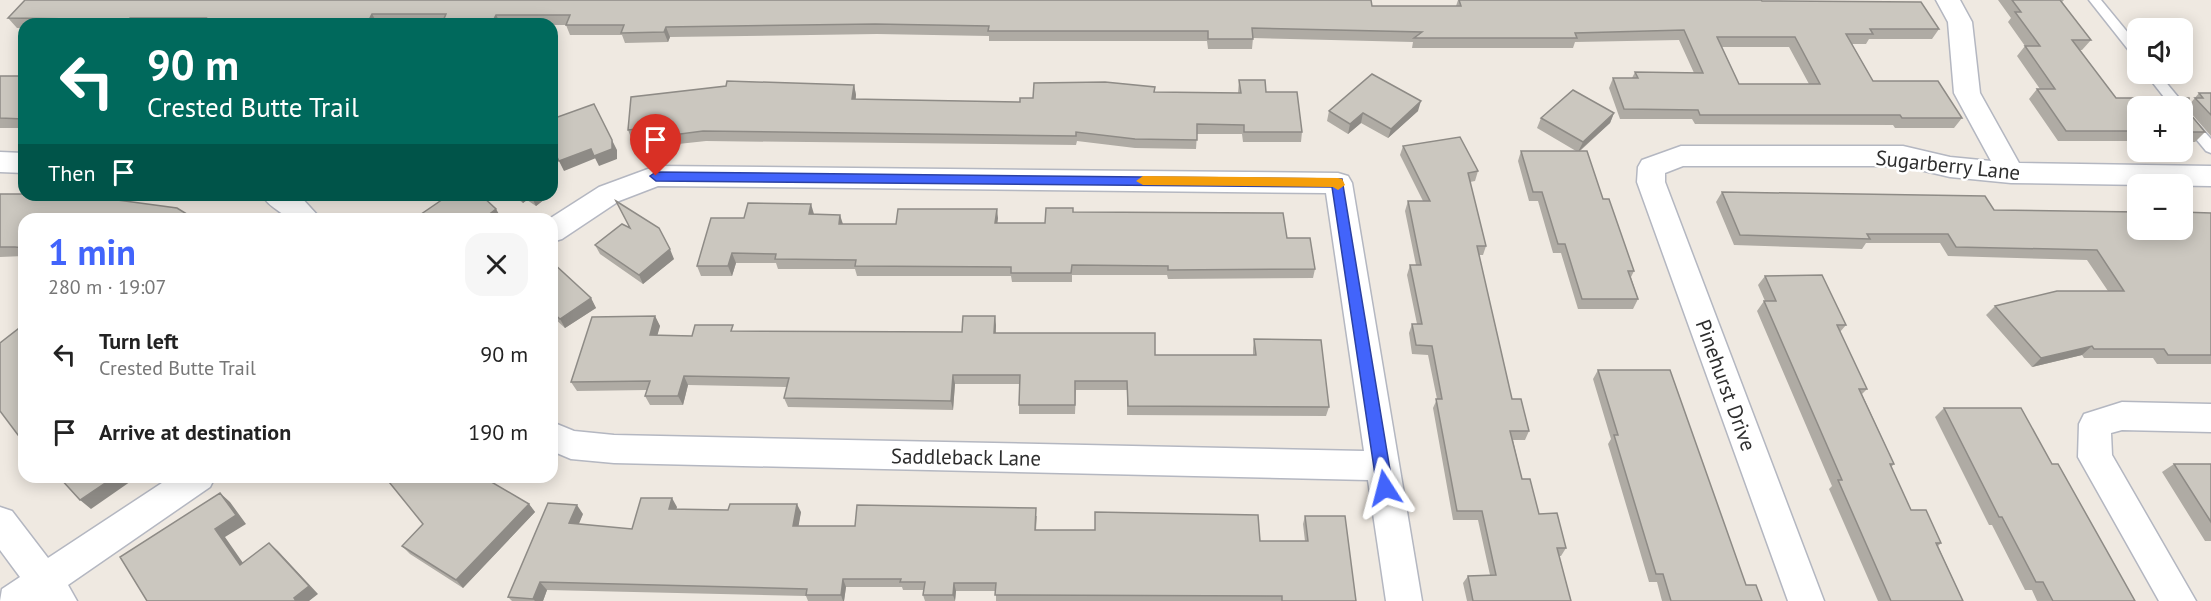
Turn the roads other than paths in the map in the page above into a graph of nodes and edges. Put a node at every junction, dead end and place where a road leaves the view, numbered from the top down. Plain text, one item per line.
1 (1948, 0) edge
2 (2095, 0) edge
3 (2127, 40) edge
4 (2160, 84) edge
5 (2170, 96) edge
6 (2193, 126) edge
7 (2211, 148) edge
8 (0, 162) edge
9 (18, 163) edge
10 (1652, 167) joint
11 (2011, 173) junction
12 (2211, 176) edge
13 (287, 201) edge
14 (300, 213) edge
15 (558, 227) edge
16 (2211, 417) edge
17 (558, 439) edge
18 (1381, 466) junction
19 (190, 483) edge
20 (0, 522) edge
21 (52, 591) edge
22 (15, 601) edge
23 (1404, 601) edge
24 (1806, 601) edge
25 (2178, 601) edge

1 - 11 street
2 - 3 lane
4 - 5 lane
6 - 7 lane
8 - 9 street
10 - 11 street, Sugarberry Lane
10 - 24 street, Pinehurst Drive
11 - 12 street, Sugarberry Lane
13 - 14 street
15 - 18 street
16 - 25 street
17 - 18 street, Saddleback Lane
18 - 23 street
19 - 21 street
20 - 21 street
21 - 22 street

